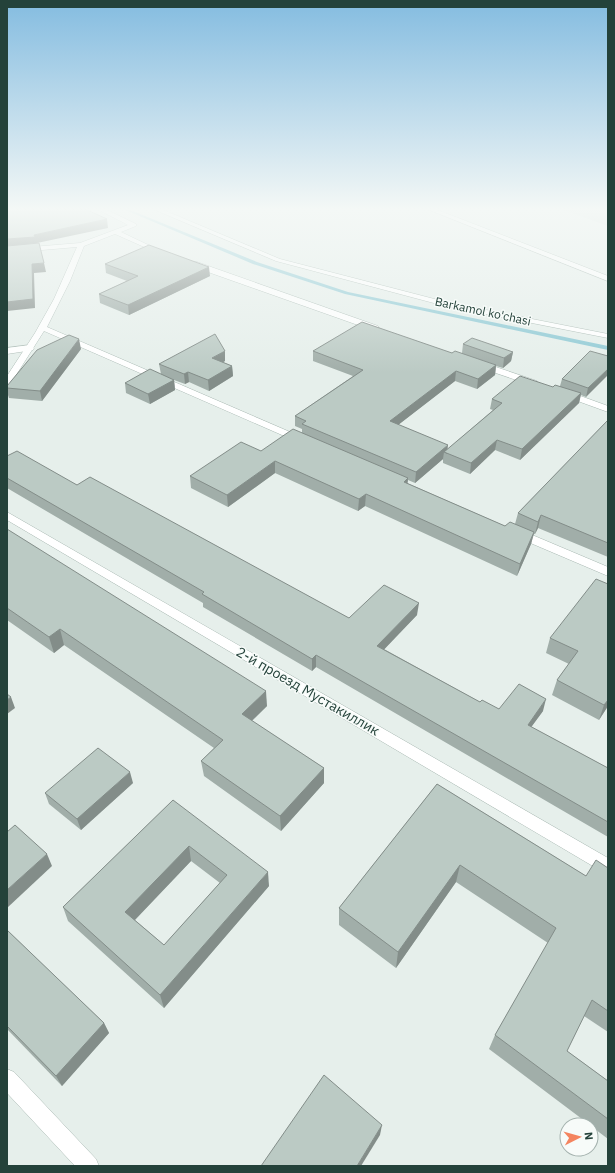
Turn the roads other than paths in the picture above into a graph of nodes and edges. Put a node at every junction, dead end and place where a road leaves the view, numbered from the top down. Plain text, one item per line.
1 (76, 264) edge
2 (191, 264) edge
3 (292, 264) edge
4 (569, 264) edge
5 (608, 279) edge
6 (43, 328) junction
7 (380, 330) edge
8 (608, 336) edge
9 (30, 348) junction
10 (7, 351) edge
11 (475, 363) edge
12 (7, 383) edge
13 (542, 386) edge
14 (556, 391) edge
15 (608, 409) edge
16 (307, 442) edge
17 (7, 515) edge
18 (505, 528) edge
19 (608, 572) edge
20 (608, 867) edge
21 (7, 1079) edge
22 (89, 1166) edge

1 - 6 street
2 - 7 street
3 - 8 street, Barkamol ko'chasi
4 - 5 street
6 - 9 street
6 - 16 street
9 - 10 street
9 - 12 street
11 - 13 street
14 - 15 street
17 - 20 street, 2-й проезд Мустакиллик
18 - 19 street
21 - 22 street

